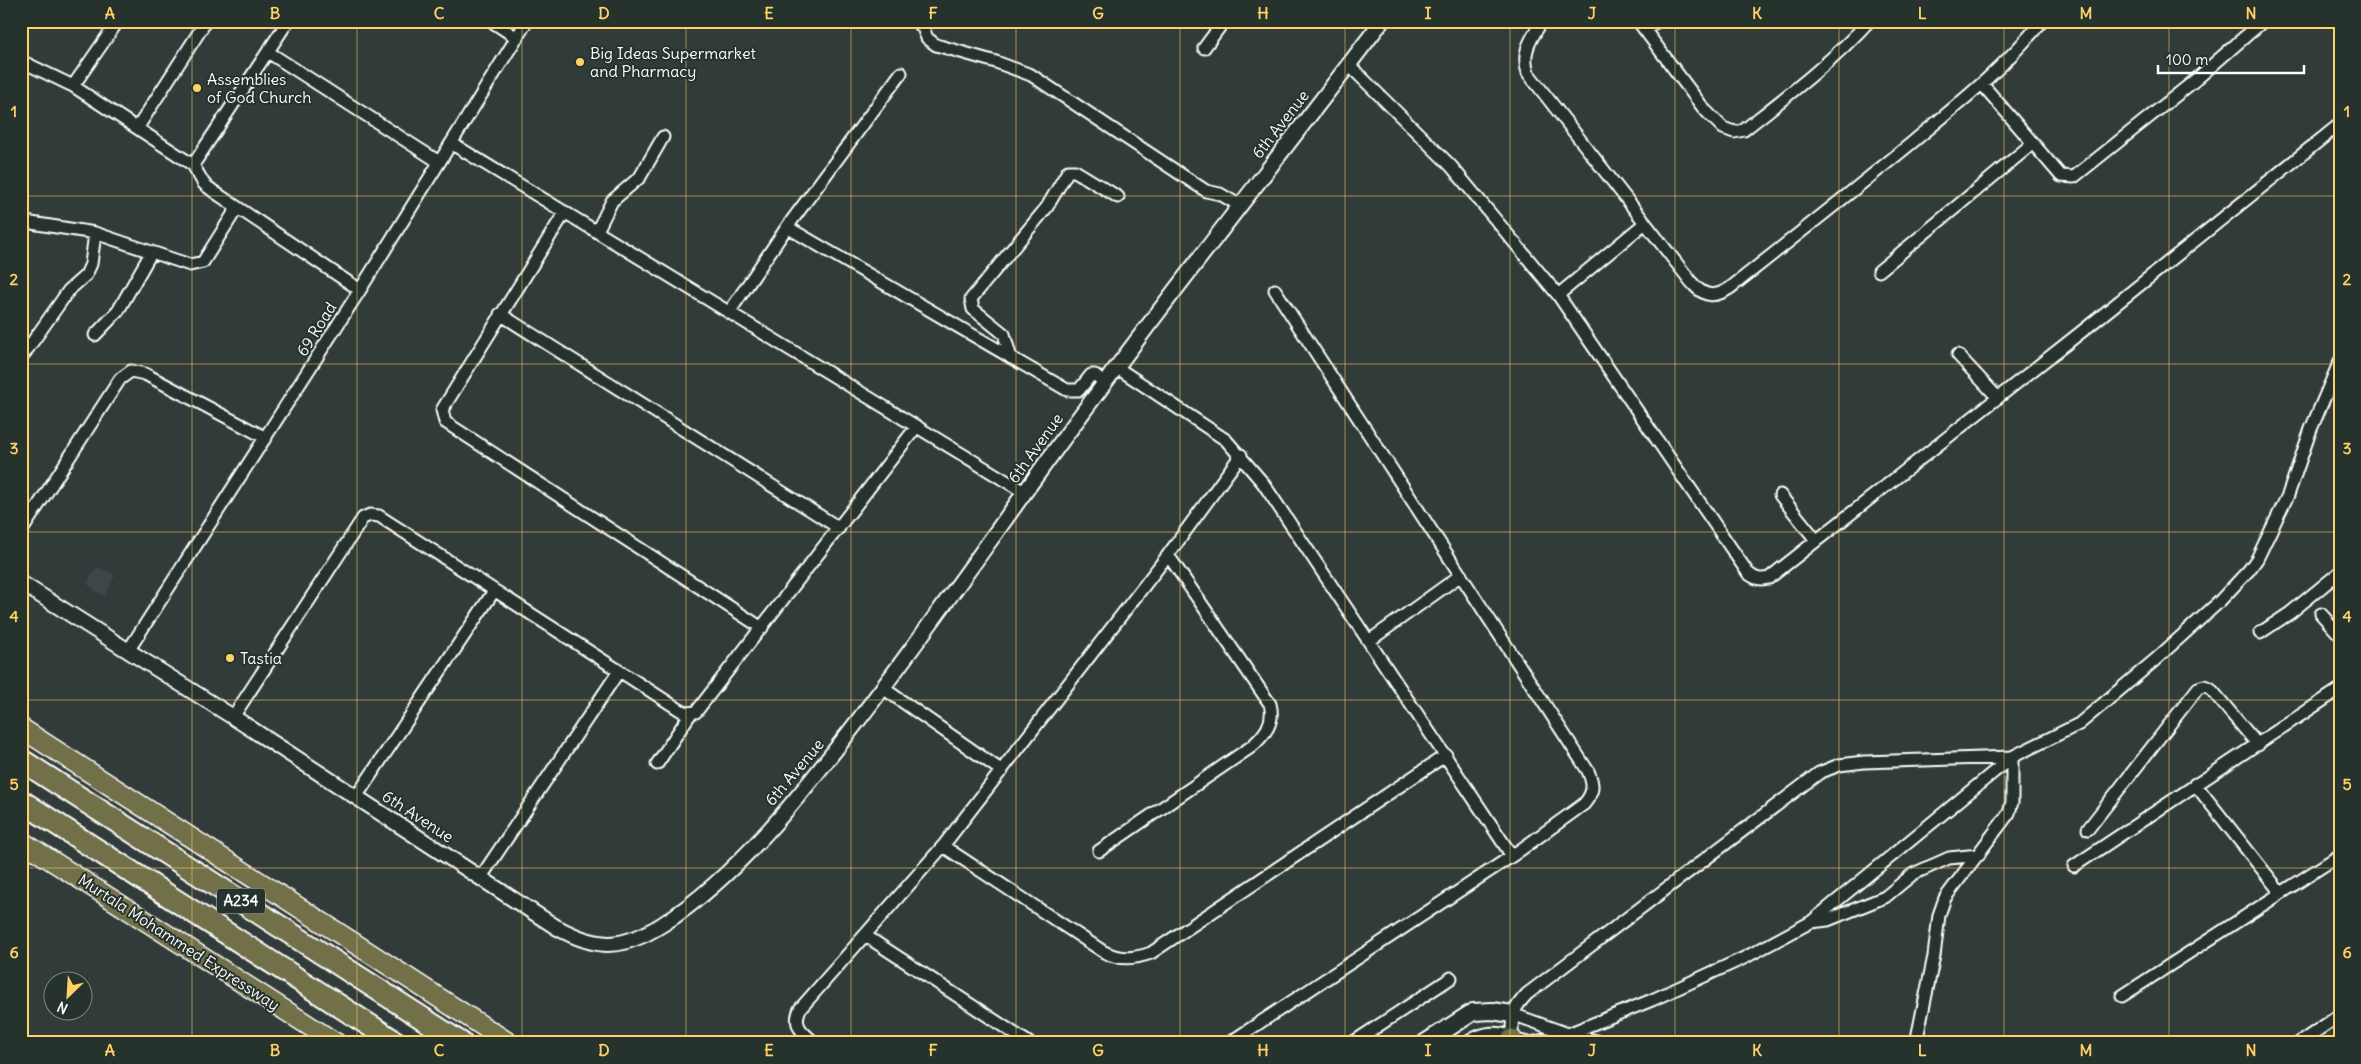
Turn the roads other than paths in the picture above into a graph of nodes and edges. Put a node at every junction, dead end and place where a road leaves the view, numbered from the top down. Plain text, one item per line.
1 (118, 21) edge
2 (288, 21) edge
3 (491, 21) edge
4 (527, 21) edge
5 (917, 21) edge
6 (1224, 21) edge
7 (1382, 21) edge
8 (1542, 21) edge
9 (1657, 21) edge
10 (1869, 21) edge
11 (2042, 21) edge
12 (2263, 21) edge
13 (203, 26) dead end
14 (1642, 26) edge
15 (516, 38) junction
16 (1204, 48) dead end
17 (268, 52) junction
18 (21, 61) edge
19 (1349, 65) junction
20 (901, 74) dead end
21 (1982, 84) junction
22 (73, 86) junction
23 (2340, 124) edge
24 (138, 127) junction
25 (663, 137) dead end
26 (452, 143) junction
27 (2032, 144) junction
28 (439, 162) junction
29 (193, 164) junction
30 (1118, 197) dead end
31 (1239, 205) junction
32 (237, 208) junction
33 (565, 212) junction
34 (25, 222) dead end
35 (1645, 223) junction
36 (787, 227) junction
37 (597, 231) junction
38 (95, 233) junction
39 (152, 254) junction
40 (1879, 271) dead end
41 (360, 290) junction
42 (1276, 290) dead end
43 (1558, 295) junction
44 (730, 311) junction
45 (500, 314) junction
46 (95, 335) dead end
47 (24, 354) dead end
48 (1958, 355) dead end
49 (1011, 358) junction
50 (2340, 361) edge
51 (1116, 367) junction
52 (1104, 382) junction
53 (1998, 398) junction
54 (917, 426) junction
55 (266, 438) junction
56 (1241, 455) junction
57 (1024, 492) junction
58 (1780, 495) dead end
59 (839, 528) junction
60 (21, 532) edge
61 (1816, 540) junction
62 (1168, 555) junction
63 (2340, 572) edge
64 (1461, 575) junction
65 (21, 584) edge
66 (494, 592) junction
67 (2321, 614) dead end
68 (762, 628) junction
69 (2260, 633) dead end
70 (2340, 635) edge
71 (1369, 641) junction
72 (128, 650) junction
73 (619, 671) junction
74 (883, 688) junction
75 (2340, 689) edge
76 (691, 713) junction
77 (233, 718) junction
78 (21, 728) edge
79 (2258, 745) junction
80 (1446, 756) junction
81 (2012, 757) junction
82 (21, 760) edge
83 (657, 764) dead end
84 (1002, 771) junction
85 (2195, 784) junction
86 (356, 797) junction
87 (21, 801) edge
88 (2088, 829) dead end
89 (21, 841) edge
90 (943, 846) junction
91 (1099, 851) dead end
92 (1979, 855) junction
93 (2340, 855) edge
94 (1512, 856) junction
95 (2074, 866) dead end
96 (481, 877) junction
97 (2281, 893) junction
98 (1810, 922) junction
99 (866, 936) junction
100 (1451, 978) dead end
101 (2122, 996) dead end
102 (1512, 1014) junction
103 (2340, 1016) edge
104 (1568, 1034) junction
105 (1521, 1042) edge
106 (336, 1043) edge
107 (397, 1043) edge
108 (462, 1043) edge
109 (508, 1043) edge
110 (816, 1043) edge
111 (1029, 1043) edge
112 (1229, 1043) edge
113 (1352, 1043) edge
114 (1425, 1043) edge
115 (1471, 1043) edge
116 (1604, 1043) edge
117 (1916, 1043) edge
118 (2299, 1043) edge

1 - 22 street
2 - 17 street
3 - 15 street
4 - 15 street, 69 Road
5 - 31 street
6 - 16 street
7 - 19 street, 6th Avenue
8 - 35 street
9 - 14 street
10 - 14 street
11 - 21 street
12 - 27 street
13 - 24 street
15 - 26 street, 69 Road
17 - 28 street
17 - 29 street
18 - 22 street
19 - 31 street, 6th Avenue
19 - 43 street
20 - 36 street
21 - 27 street
21 - 35 street
22 - 24 street
23 - 53 street
24 - 29 street
25 - 37 street
26 - 28 street, 69 Road
26 - 33 street
27 - 40 street
28 - 41 street, 69 Road
29 - 32 street
30 - 49 street
31 - 51 street, 6th Avenue
32 - 39 street
32 - 41 street
33 - 37 street
33 - 45 street
34 - 38 street
35 - 43 street
36 - 44 street
36 - 49 street
37 - 44 street
38 - 39 street
38 - 47 street
39 - 46 street
41 - 55 street, 69 Road
42 - 64 street
43 - 61 street
44 - 54 street
45 - 59 street
45 - 68 street
48 - 53 street
49 - 52 street
50 - 81 street
51 - 52 street, 6th Avenue
51 - 56 street
52 - 57 street, 6th Avenue
53 - 61 street
54 - 57 street
54 - 59 street
55 - 60 street
55 - 72 street, 69 Road
56 - 62 street
56 - 71 street
57 - 74 street, 6th Avenue
58 - 61 street
59 - 68 street
62 - 84 street
62 - 91 street
63 - 69 street
64 - 71 street
64 - 94 street
65 - 72 street, 6th Avenue
66 - 73 street
66 - 77 street
66 - 86 street
67 - 70 street
68 - 76 street
71 - 80 street
72 - 77 street, 6th Avenue
73 - 76 street
73 - 96 street
74 - 84 street
74 - 96 street, 6th Avenue
75 - 79 street
76 - 83 street
77 - 86 street, 6th Avenue
78 - 109 highway
79 - 85 street
79 - 88 street
80 - 90 street
80 - 94 street
81 - 92 street
81 - 98 street
81 - 102 street
82 - 108 highway, A234
84 - 90 street
85 - 95 street
85 - 97 street
86 - 96 street, 6th Avenue
87 - 107 highway, Murtala Mohammed Expressway / A234
89 - 106 highway, Murtala Mohammed Expressway
90 - 99 street
92 - 98 street
92 - 117 street
93 - 97 street
94 - 112 street
97 - 101 street
98 - 104 street
99 - 110 street
99 - 111 street
100 - 113 street
102 - 104 street
102 - 105 street
102 - 114 main road
103 - 118 street
104 - 105 street
104 - 116 street
105 - 115 main road

